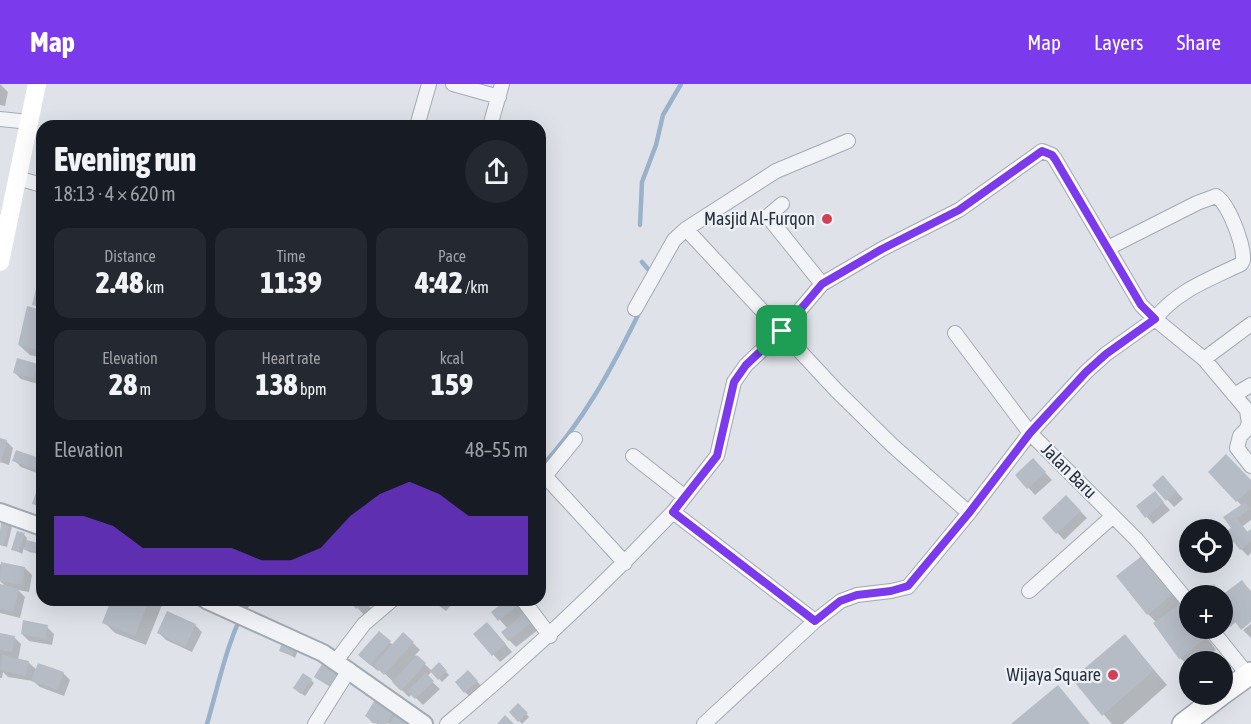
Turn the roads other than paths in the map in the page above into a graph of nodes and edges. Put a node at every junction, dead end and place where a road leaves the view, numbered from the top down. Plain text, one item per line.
1 (37, 84) edge
2 (429, 84) edge
3 (453, 84) edge
4 (500, 90) edge
5 (0, 118) edge
6 (419, 120) edge
7 (492, 120) edge
8 (28, 122) junction
9 (848, 141) dead end
10 (17, 178) junction
11 (36, 183) edge
12 (782, 204) dead end
13 (689, 232) junction
14 (1108, 248) junction
15 (0, 262) edge
16 (822, 284) junction
17 (635, 309) dead end
18 (1155, 319) junction
19 (1251, 324) edge
20 (782, 331) junction
21 (955, 333) dead end
22 (1204, 359) junction
23 (1251, 385) edge
24 (1234, 395) junction
25 (1030, 433) junction
26 (575, 438) dead end
27 (633, 456) dead end
28 (1251, 466) edge
29 (546, 473) edge
30 (546, 482) edge
31 (685, 497) junction
32 (0, 512) edge
33 (673, 512) junction
34 (969, 513) junction
35 (1113, 516) junction
36 (36, 525) edge
37 (625, 563) junction
38 (1029, 591) dead end
39 (1179, 591) edge
40 (218, 606) edge
41 (385, 606) edge
42 (528, 606) edge
43 (815, 621) junction
44 (550, 636) junction
45 (1220, 639) edge
46 (342, 666) junction
47 (1250, 674) edge
48 (1233, 686) edge
49 (1208, 705) edge
50 (315, 724) edge
51 (424, 724) edge
52 (447, 724) edge
53 (704, 724) edge
54 (1183, 724) edge

1 - 8 main road
2 - 6 street
3 - 4 street
4 - 7 street
5 - 8 street
8 - 10 main road
9 - 13 street
10 - 11 street
10 - 15 main road
12 - 16 street
13 - 17 street
13 - 20 street
14 - 16 street
14 - 18 street
14 - 18 street
16 - 20 street
18 - 22 street
18 - 25 street
19 - 22 street
20 - 31 street
20 - 34 street
21 - 25 street, Jalan Baru
22 - 24 street
23 - 24 street
24 - 28 street
25 - 34 street
25 - 35 street, Jalan Baru
26 - 29 street
27 - 31 street
30 - 37 street
31 - 33 street
32 - 36 street
33 - 37 street
33 - 43 street
34 - 43 street
35 - 38 street
35 - 39 street, Jalan Baru
37 - 44 street
40 - 46 street
41 - 46 street
42 - 44 street
43 - 53 street
44 - 52 street
45 - 47 street
46 - 50 street
46 - 51 street
47 - 48 main road
49 - 54 main road

